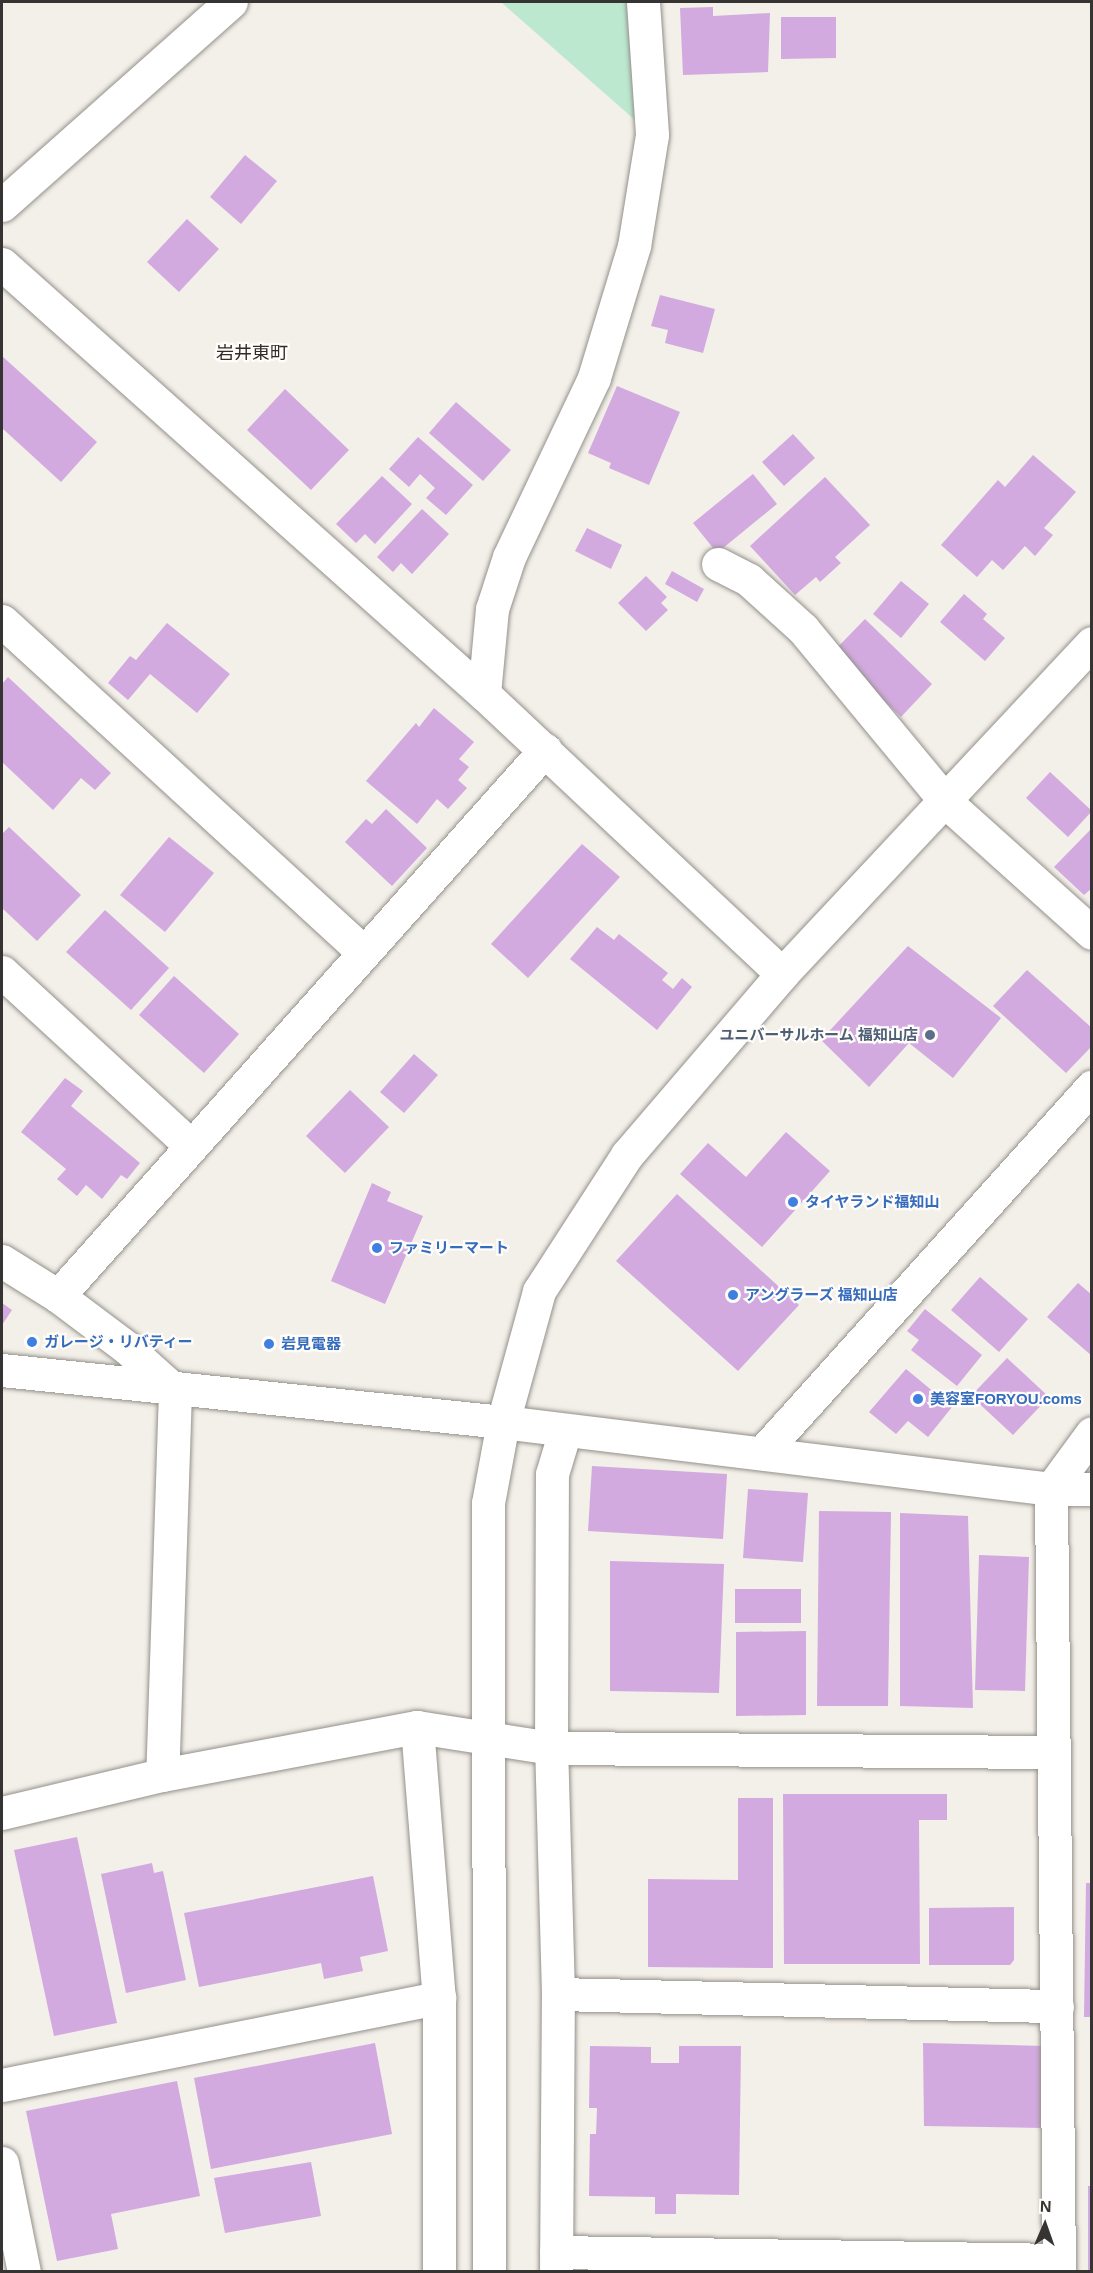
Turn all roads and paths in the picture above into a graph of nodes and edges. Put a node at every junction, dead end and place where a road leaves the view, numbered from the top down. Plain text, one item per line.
1 (231, 2) edge
2 (643, 2) edge
3 (2, 205) edge
4 (2, 264) edge
5 (718, 564) dead end
6 (2, 621) edge
7 (1092, 643) edge
8 (484, 694) junction
9 (545, 750) junction
10 (946, 802) junction
11 (1092, 933) edge
12 (363, 952) junction
13 (2, 972) edge
14 (782, 974) junction
15 (1092, 1088) edge
16 (190, 1145) junction
17 (2, 1261) edge
18 (58, 1296) junction
19 (2, 1370) edge
20 (175, 1391) junction
21 (502, 1422) junction
22 (565, 1431) junction
23 (1092, 1433) edge
24 (762, 1453) junction
25 (1051, 1489) junction
26 (1092, 1489) edge
27 (417, 1727) junction
28 (487, 1739) junction
29 (551, 1748) junction
30 (1053, 1752) junction
31 (162, 1775) junction
32 (2, 1813) edge
33 (558, 1994) junction
34 (439, 1998) junction
35 (1057, 2006) junction
36 (2, 2085) edge
37 (2, 2163) edge
38 (556, 2262) edge
39 (1059, 2266) edge
40 (24, 2271) edge
41 (439, 2271) edge
42 (489, 2271) edge

1 - 3 street
2 - 8 street
4 - 8 street
5 - 10 street
6 - 12 street
7 - 10 street
8 - 9 street
9 - 12 street
9 - 14 street
10 - 11 street
10 - 14 street
12 - 16 street
13 - 16 street
14 - 21 street
15 - 24 street
16 - 18 street
17 - 18 street
18 - 20 street
19 - 20 street
20 - 21 street
20 - 31 street
21 - 22 street
21 - 28 street
22 - 24 street
22 - 29 street
23 - 25 street
24 - 25 street
25 - 26 street
25 - 30 street
27 - 28 street
27 - 31 street
27 - 34 street
28 - 29 street
28 - 42 street
29 - 30 street
29 - 33 street
30 - 35 street
31 - 32 street
33 - 35 street
33 - 38 street
34 - 36 street
34 - 41 street
35 - 39 street
37 - 40 street
38 - 39 street

